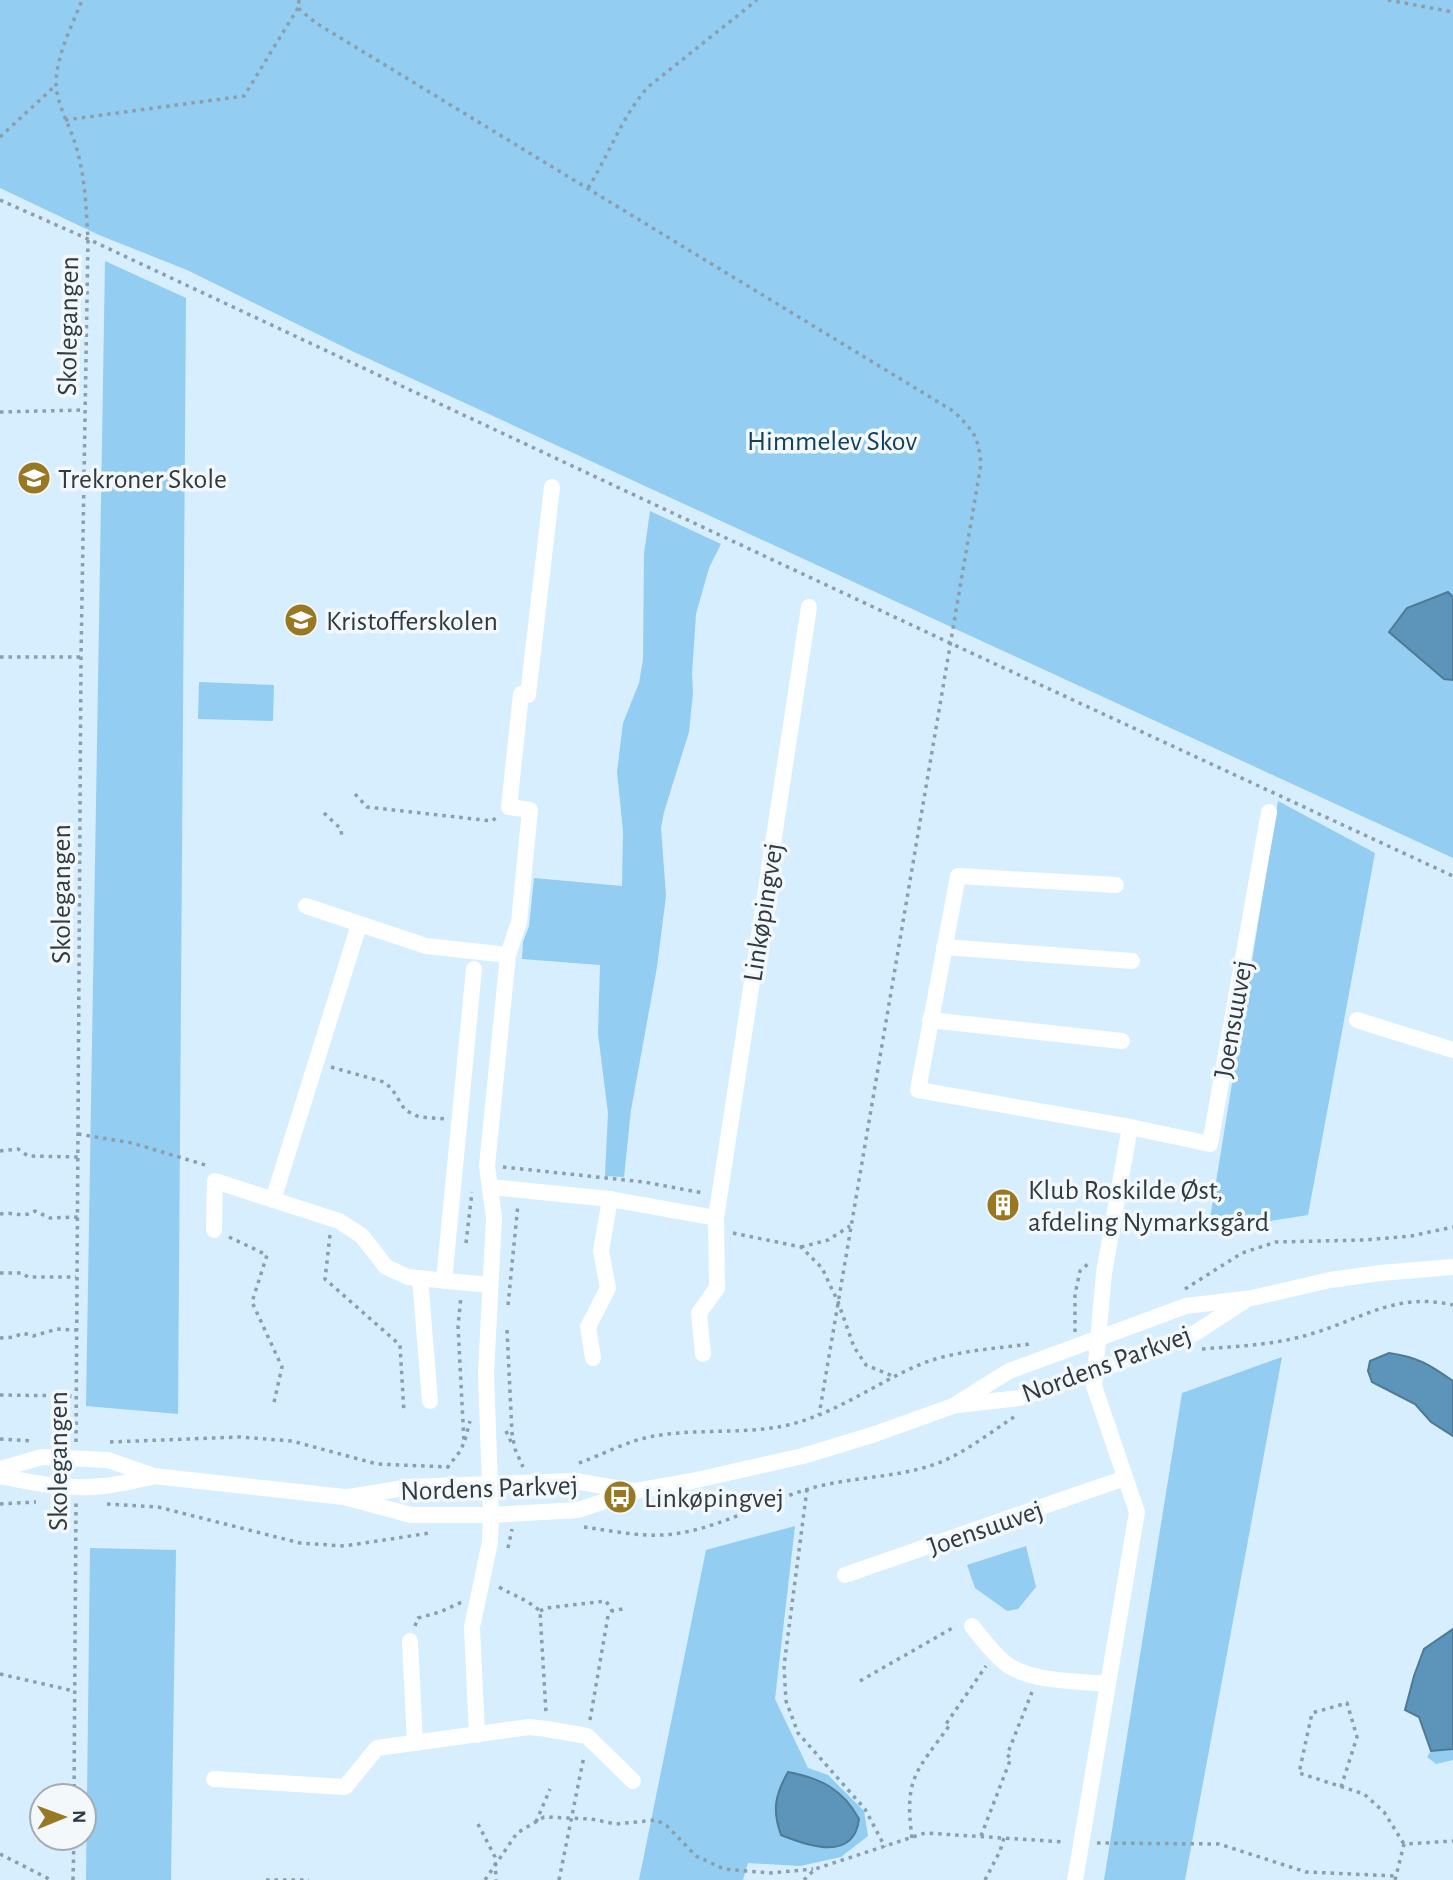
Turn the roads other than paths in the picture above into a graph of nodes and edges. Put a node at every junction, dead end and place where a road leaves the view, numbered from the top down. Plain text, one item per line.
1 (552, 487) dead end
2 (809, 607) dead end
3 (1269, 812) dead end
4 (1116, 885) dead end
5 (306, 906) dead end
6 (359, 925) junction
7 (944, 947) junction
8 (509, 955) junction
9 (1132, 961) dead end
10 (474, 970) dead end
11 (930, 1020) junction
12 (1357, 1020) dead end
13 (1122, 1041) dead end
14 (1453, 1050) edge
15 (1129, 1127) junction
16 (490, 1187) junction
17 (610, 1199) junction
18 (273, 1200) junction
19 (716, 1218) junction
20 (214, 1230) road end
21 (1453, 1267) edge
22 (419, 1278) junction
23 (444, 1281) junction
24 (489, 1285) junction
25 (1252, 1298) junction
26 (1100, 1330) junction
27 (703, 1354) dead end
28 (593, 1358) dead end
29 (1094, 1372) junction
30 (430, 1401) dead end
31 (953, 1406) junction
32 (0, 1469) edge
33 (0, 1476) edge
34 (154, 1476) junction
35 (491, 1477) junction
36 (1125, 1478) junction
37 (635, 1491) junction
38 (344, 1497) junction
39 (491, 1515) junction
40 (845, 1575) dead end
41 (972, 1626) road end
42 (410, 1641) road end
43 (1107, 1684) junction
44 (477, 1735) junction
45 (415, 1743) junction
46 (214, 1779) dead end
47 (633, 1781) dead end
48 (1075, 1880) edge

1 - 8 street
2 - 19 street, Linkøpingvej
3 - 15 street, Joensuuvej
4 - 7 street, Joensuuvej
5 - 6 street
6 - 8 street
6 - 18 street
7 - 9 street
7 - 11 street, Joensuuvej
8 - 16 street
10 - 23 street
11 - 13 street
11 - 15 street, Joensuuvej
12 - 14 street
15 - 26 street
16 - 17 street
16 - 24 street
17 - 19 street
17 - 28 street
18 - 20 street
18 - 22 street
19 - 27 street, Linkøpingvej
21 - 25 street, Nordens Parkvej
22 - 23 street
22 - 30 street
23 - 24 street
24 - 35 street
25 - 26 street, Nordens Parkvej
25 - 29 street, Nordens Parkvej
26 - 29 street
26 - 31 street, Nordens Parkvej
29 - 31 street, Nordens Parkvej
29 - 36 street
31 - 37 street, Nordens Parkvej
32 - 34 street, Nordens Parkvej
33 - 34 street, Nordens Parkvej
34 - 38 street, Nordens Parkvej
35 - 37 street, Nordens Parkvej
35 - 38 street, Nordens Parkvej
35 - 39 street
36 - 40 street, Joensuuvej
36 - 43 street
37 - 39 street, Nordens Parkvej
38 - 39 street, Nordens Parkvej
39 - 44 street
41 - 43 street
42 - 45 street
43 - 48 street
44 - 45 street
44 - 47 street
45 - 46 street

